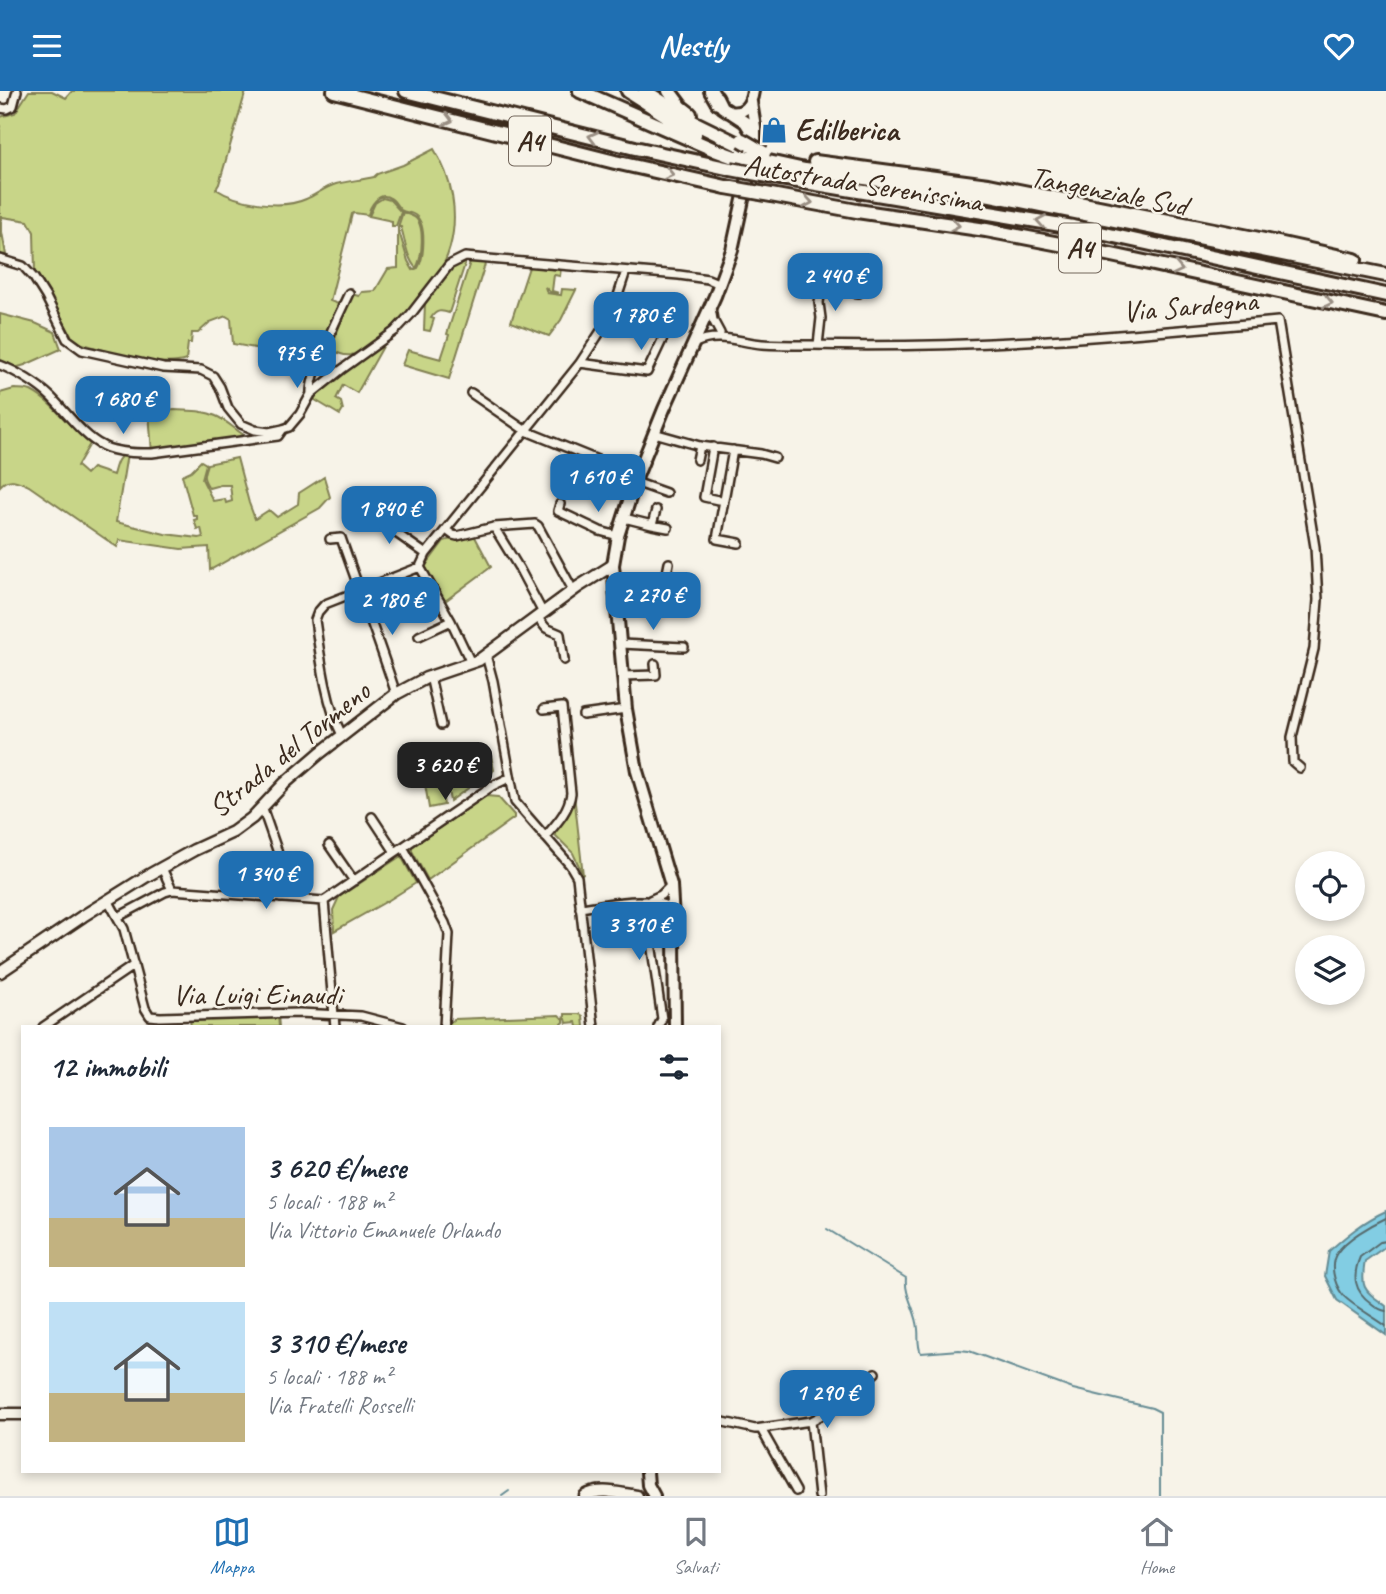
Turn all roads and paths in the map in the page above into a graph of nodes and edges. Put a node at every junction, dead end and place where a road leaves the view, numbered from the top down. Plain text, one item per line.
1 (17, 91) edge
2 (334, 91) edge
3 (406, 91) edge
4 (580, 91) edge
5 (628, 91) edge
6 (645, 91) edge
7 (669, 91) edge
8 (711, 91) edge
9 (752, 95) edge
10 (721, 101) edge
11 (0, 108) edge
12 (747, 146) junction
13 (764, 157) junction
14 (0, 259) edge
15 (1386, 267) edge
16 (626, 271) junction
17 (1386, 275) edge
18 (720, 284) junction
19 (349, 293) dead end
20 (859, 293) dead end
21 (1386, 295) edge
22 (711, 303) junction
23 (612, 314) junction
24 (1386, 314) edge
25 (700, 329) junction
26 (724, 335) junction
27 (709, 338) junction
28 (693, 344) junction
29 (818, 345) junction
30 (580, 363) junction
31 (0, 365) edge
32 (471, 393) dead end
33 (312, 394) junction
34 (283, 429) junction
35 (526, 431) junction
36 (654, 433) junction
37 (700, 446) junction
38 (713, 447) junction
39 (733, 450) junction
40 (775, 458) dead end
41 (697, 460) dead end
42 (636, 479) junction
43 (666, 493) dead end
44 (718, 500) dead end
45 (560, 504) dead end
46 (656, 510) dead end
47 (369, 515) dead end
48 (570, 517) junction
49 (624, 518) junction
50 (652, 525) junction
51 (494, 527) junction
52 (566, 528) dead end
53 (668, 528) dead end
54 (446, 530) junction
55 (618, 536) junction
56 (330, 539) dead end
57 (739, 543) dead end
58 (426, 554) junction
59 (669, 563) dead end
60 (613, 565) junction
61 (419, 567) junction
62 (359, 590) junction
63 (573, 590) junction
64 (616, 596) junction
65 (540, 615) junction
66 (451, 621) junction
67 (419, 636) dead end
68 (621, 644) junction
69 (684, 647) dead end
70 (486, 655) junction
71 (564, 660) dead end
72 (471, 663) junction
73 (655, 664) dead end
74 (430, 676) junction
75 (623, 676) junction
76 (396, 694) junction
77 (544, 709) dead end
78 (626, 709) junction
79 (583, 715) dead end
80 (441, 725) dead end
81 (342, 735) junction
82 (1300, 768) dead end
83 (509, 778) junction
84 (262, 807) junction
85 (372, 817) dead end
86 (545, 837) junction
87 (329, 845) dead end
88 (403, 847) junction
89 (395, 852) junction
90 (162, 868) junction
91 (354, 881) junction
92 (671, 885) junction
93 (172, 890) junction
94 (280, 898) junction
95 (108, 900) junction
96 (647, 900) junction
97 (324, 901) junction
98 (580, 908) junction
99 (673, 910) junction
100 (118, 917) junction
101 (134, 965) junction
102 (0, 972) edge
103 (334, 1015) junction
104 (46, 1025) edge
105 (335, 1025) edge
106 (395, 1025) edge
107 (444, 1025) edge
108 (594, 1025) edge
109 (659, 1025) edge
110 (675, 1025) edge
111 (874, 1373) dead end
112 (0, 1414) edge
113 (21, 1414) edge
114 (721, 1422) edge
115 (811, 1422) junction
116 (761, 1429) junction
117 (647, 1473) edge
118 (796, 1491) dead end
119 (651, 1495) edge
120 (585, 1496) edge
121 (637, 1496) edge
122 (819, 1496) edge

1 - 11 street
2 -> 24 highway, Autostrada Serenissima / A4, bridge
21 -> 3 highway, Autostrada Serenissima / A4, bridge
4 - 12 highway
5 - 12 highway
6 - 12 highway
7 - 12 highway
8 - 10 highway
9 - 10 main road
9 - 12 main road
10 - 12 main road
12 - 13 highway, bridge
12 - 18 main road
13 - 15 highway, Tangenziale Sud
13 - 17 highway, Tangenziale Sud
14 - 34 street
16 - 18 street
16 - 23 street
16 - 33 street
18 - 22 main road
19 - 33 street
20 - 29 street
22 - 25 main road
22 - 26 street
23 - 30 street
23 - 30 street
25 - 26 street, Via Sardegna
25 - 27 street
25 - 28 main road
26 - 27 street, Via Sardegna
26 - 29 street, Via Sardegna
27 - 28 street, Via Sardegna
28 - 36 main road
29 - 82 street, Via Sardegna
30 - 35 street
31 - 34 street
32 - 35 street
33 - 34 street
35 - 42 street
35 - 54 street
36 - 37 street
36 - 42 main road
37 - 38 street
37 - 41 street
38 - 39 street
38 - 44 street
39 - 40 street
39 - 57 street
42 - 43 street
42 - 49 main road
45 - 48 street
46 - 50 street
47 - 58 street
48 - 52 street
48 - 55 street
49 - 50 street
49 - 55 main road
50 - 53 street
51 - 54 street
51 - 63 street
51 - 65 street
54 - 58 street
55 - 60 main road
56 - 62 street
58 - 61 street
59 - 64 street
60 - 63 street, Strada del Tormeno
60 - 64 main road
61 - 62 street
61 - 66 street
62 - 76 street
62 - 81 street
63 - 65 street, Strada del Tormeno
64 - 68 main road
65 - 70 street, Strada del Tormeno
65 - 71 street
66 - 67 street
66 - 72 street
68 - 69 street
68 - 75 main road
70 - 72 street, Strada del Tormeno
70 - 83 street
72 - 74 street, Strada del Tormeno
73 - 75 street
74 - 76 street, Strada del Tormeno
74 - 80 street
75 - 78 main road
76 - 81 street, Strada del Tormeno
77 - 86 street
78 - 79 street
78 - 92 main road
81 - 84 street, Strada del Tormeno
83 - 86 street
83 - 88 street
84 - 90 street, Strada del Tormeno
84 - 94 street
85 - 89 street
86 - 98 street
87 - 91 street
88 - 89 street
88 - 107 street
89 - 91 street
90 - 93 street
90 - 95 street, Strada del Tormeno
91 - 97 street
92 - 96 street
92 - 99 main road
93 - 94 street
93 - 100 street
94 - 97 street
95 - 100 street, Via Luigi Einaudi
95 - 102 street, Strada del Tormeno
96 - 98 street
96 - 99 street
96 - 109 street
97 - 103 street
98 - 108 street
99 - 110 main road
100 - 101 street, Via Luigi Einaudi
101 - 103 street, Via Luigi Einaudi
101 - 104 street
103 - 105 street
103 - 106 street, Via Luigi Einaudi
111 - 115 street
112 - 113 street
114 - 116 street
115 - 116 street
115 - 122 street
116 - 118 street
117 - 119 main road
120 - 121 street

